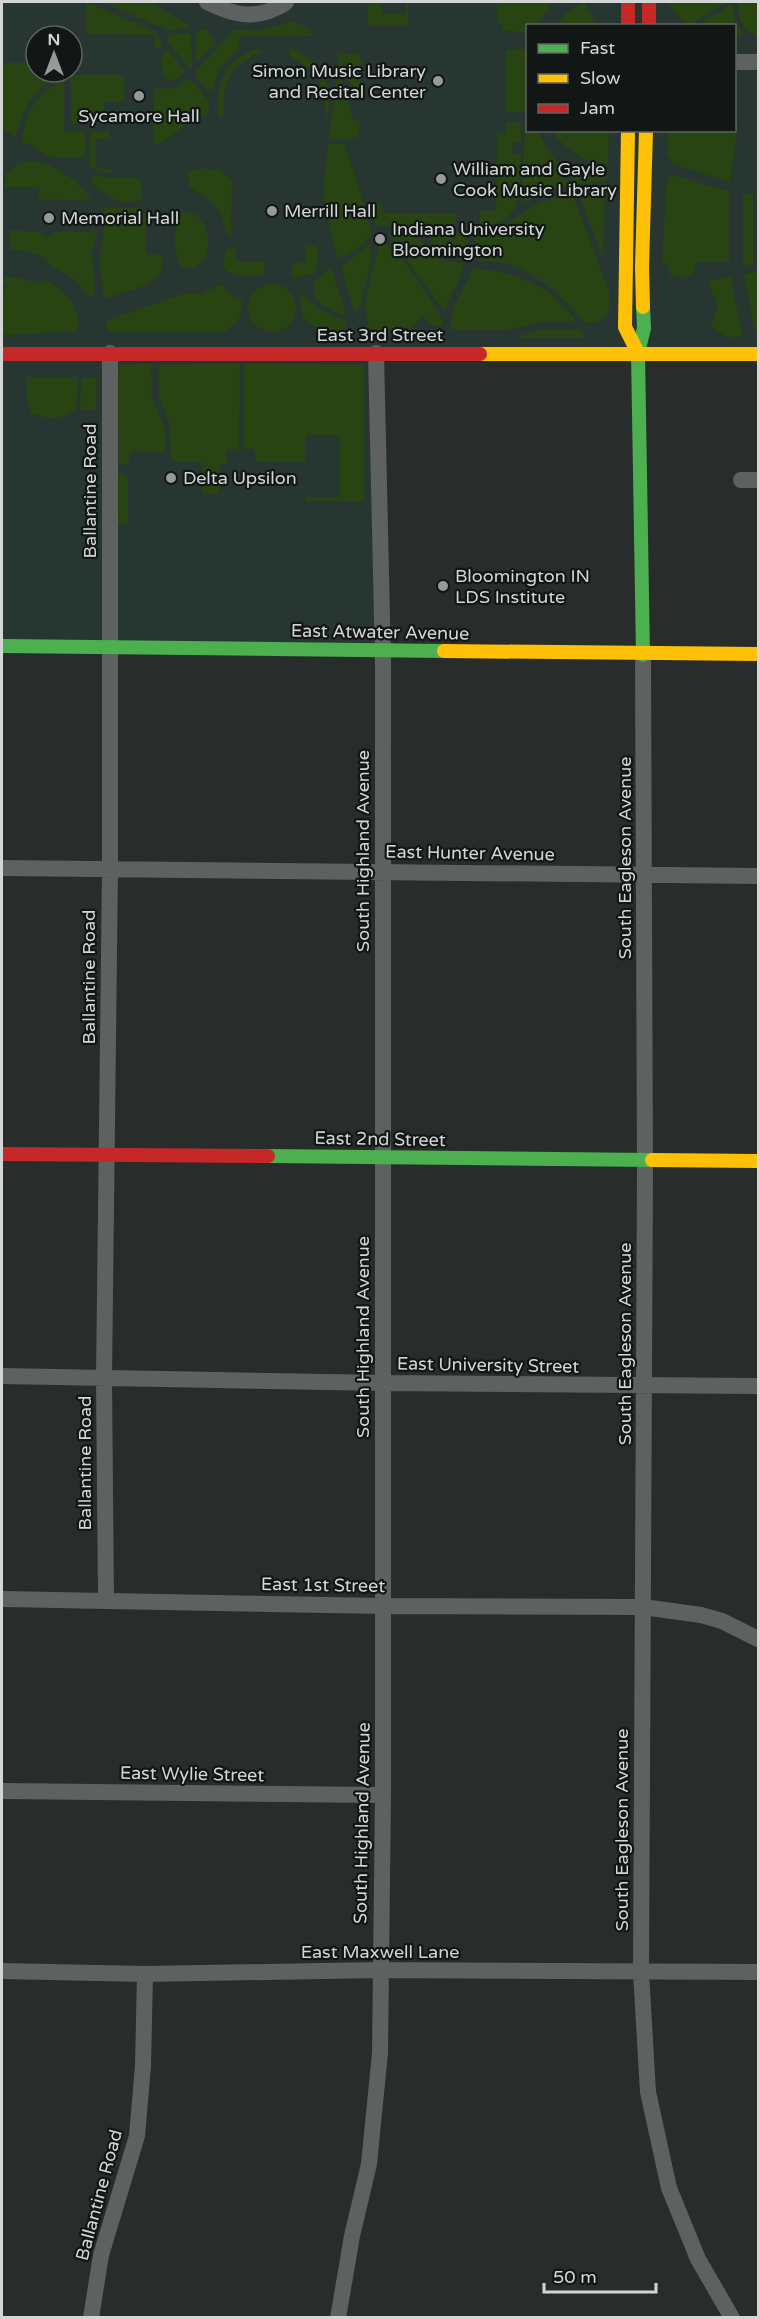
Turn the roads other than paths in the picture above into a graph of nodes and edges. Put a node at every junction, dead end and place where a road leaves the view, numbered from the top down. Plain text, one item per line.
1 (207, 2) edge
2 (286, 2) edge
3 (628, 2) edge
4 (649, 2) edge
5 (628, 24) edge
6 (649, 24) edge
7 (736, 62) edge
8 (759, 62) edge
9 (628, 132) edge
10 (646, 132) edge
11 (110, 353) junction
12 (376, 353) junction
13 (638, 353) junction
14 (2, 354) edge
15 (759, 354) edge
16 (741, 480) dead end
17 (759, 480) edge
18 (2, 646) edge
19 (110, 647) junction
20 (382, 650) junction
21 (643, 654) junction
22 (759, 654) edge
23 (2, 868) edge
24 (110, 869) junction
25 (382, 871) junction
26 (645, 875) junction
27 (759, 876) edge
28 (2, 1154) edge
29 (108, 1155) junction
30 (382, 1157) junction
31 (645, 1159) junction
32 (759, 1161) edge
33 (2, 1376) edge
34 (104, 1378) junction
35 (383, 1383) junction
36 (645, 1386) junction
37 (759, 1386) edge
38 (2, 1599) edge
39 (106, 1601) junction
40 (382, 1606) junction
41 (643, 1607) junction
42 (759, 1639) edge
43 (2, 1791) edge
44 (382, 1795) junction
45 (380, 1970) junction
46 (2, 1971) edge
47 (641, 1972) junction
48 (759, 1972) edge
49 (145, 1974) junction
50 (91, 2318) edge
51 (338, 2318) edge
52 (732, 2318) edge

1 - 2 street
3 - 5 street
4 - 6 street
7 - 8 street
9 - 13 street, South Eagleson Avenue
10 - 13 street, South Eagleson Avenue
11 - 12 street, East 3rd Street
11 - 14 street, East 3rd Street
11 - 19 street, Ballantine Road
12 - 13 street, East 3rd Street
12 - 20 street, South Highland Avenue
13 - 15 street, East 3rd Street
13 - 21 street, South Eagleson Avenue
16 - 17 street
18 - 19 street, East Atwater Avenue
19 - 20 street, East Atwater Avenue
19 - 24 street, Ballantine Road
20 - 21 street, East Atwater Avenue
20 - 25 street, South Highland Avenue
21 - 22 street, East Atwater Avenue
21 - 26 street, South Eagleson Avenue
23 - 24 street, East Hunter Avenue
24 - 25 street, East Hunter Avenue
24 - 29 street, Ballantine Road
25 - 26 street, East Hunter Avenue
25 - 30 street, South Highland Avenue
26 - 27 street, East Hunter Avenue
26 - 31 street, South Eagleson Avenue
28 - 29 street, East 2nd Street
29 - 30 street, East 2nd Street
29 - 34 street, Ballantine Road
30 - 31 street, East 2nd Street
30 - 35 street, South Highland Avenue
31 - 32 street, East 2nd Street
31 - 36 street, South Eagleson Avenue
33 - 34 street, East University Street
34 - 35 street, East University Street
34 - 39 street, Ballantine Road
35 - 36 street, East University Street
35 - 40 street, South Highland Avenue
36 - 37 street, East University Street
36 - 41 street, South Eagleson Avenue
38 - 39 street, East 1st Street
39 - 40 street, East 1st Street
40 - 41 street, East 1st Street
40 - 44 street, South Highland Avenue
41 - 42 street, East 1st Street
41 - 47 street, South Eagleson Avenue
43 - 44 street, East Wylie Street
44 - 45 street, South Highland Avenue
45 - 47 street, East Maxwell Lane
45 - 49 street, East Maxwell Lane
45 - 51 street, South Highland Avenue
46 - 49 street, East Maxwell Lane
47 - 48 street, East Maxwell Lane
47 - 52 street, South Eagleson Avenue
49 - 50 street, Ballantine Road

